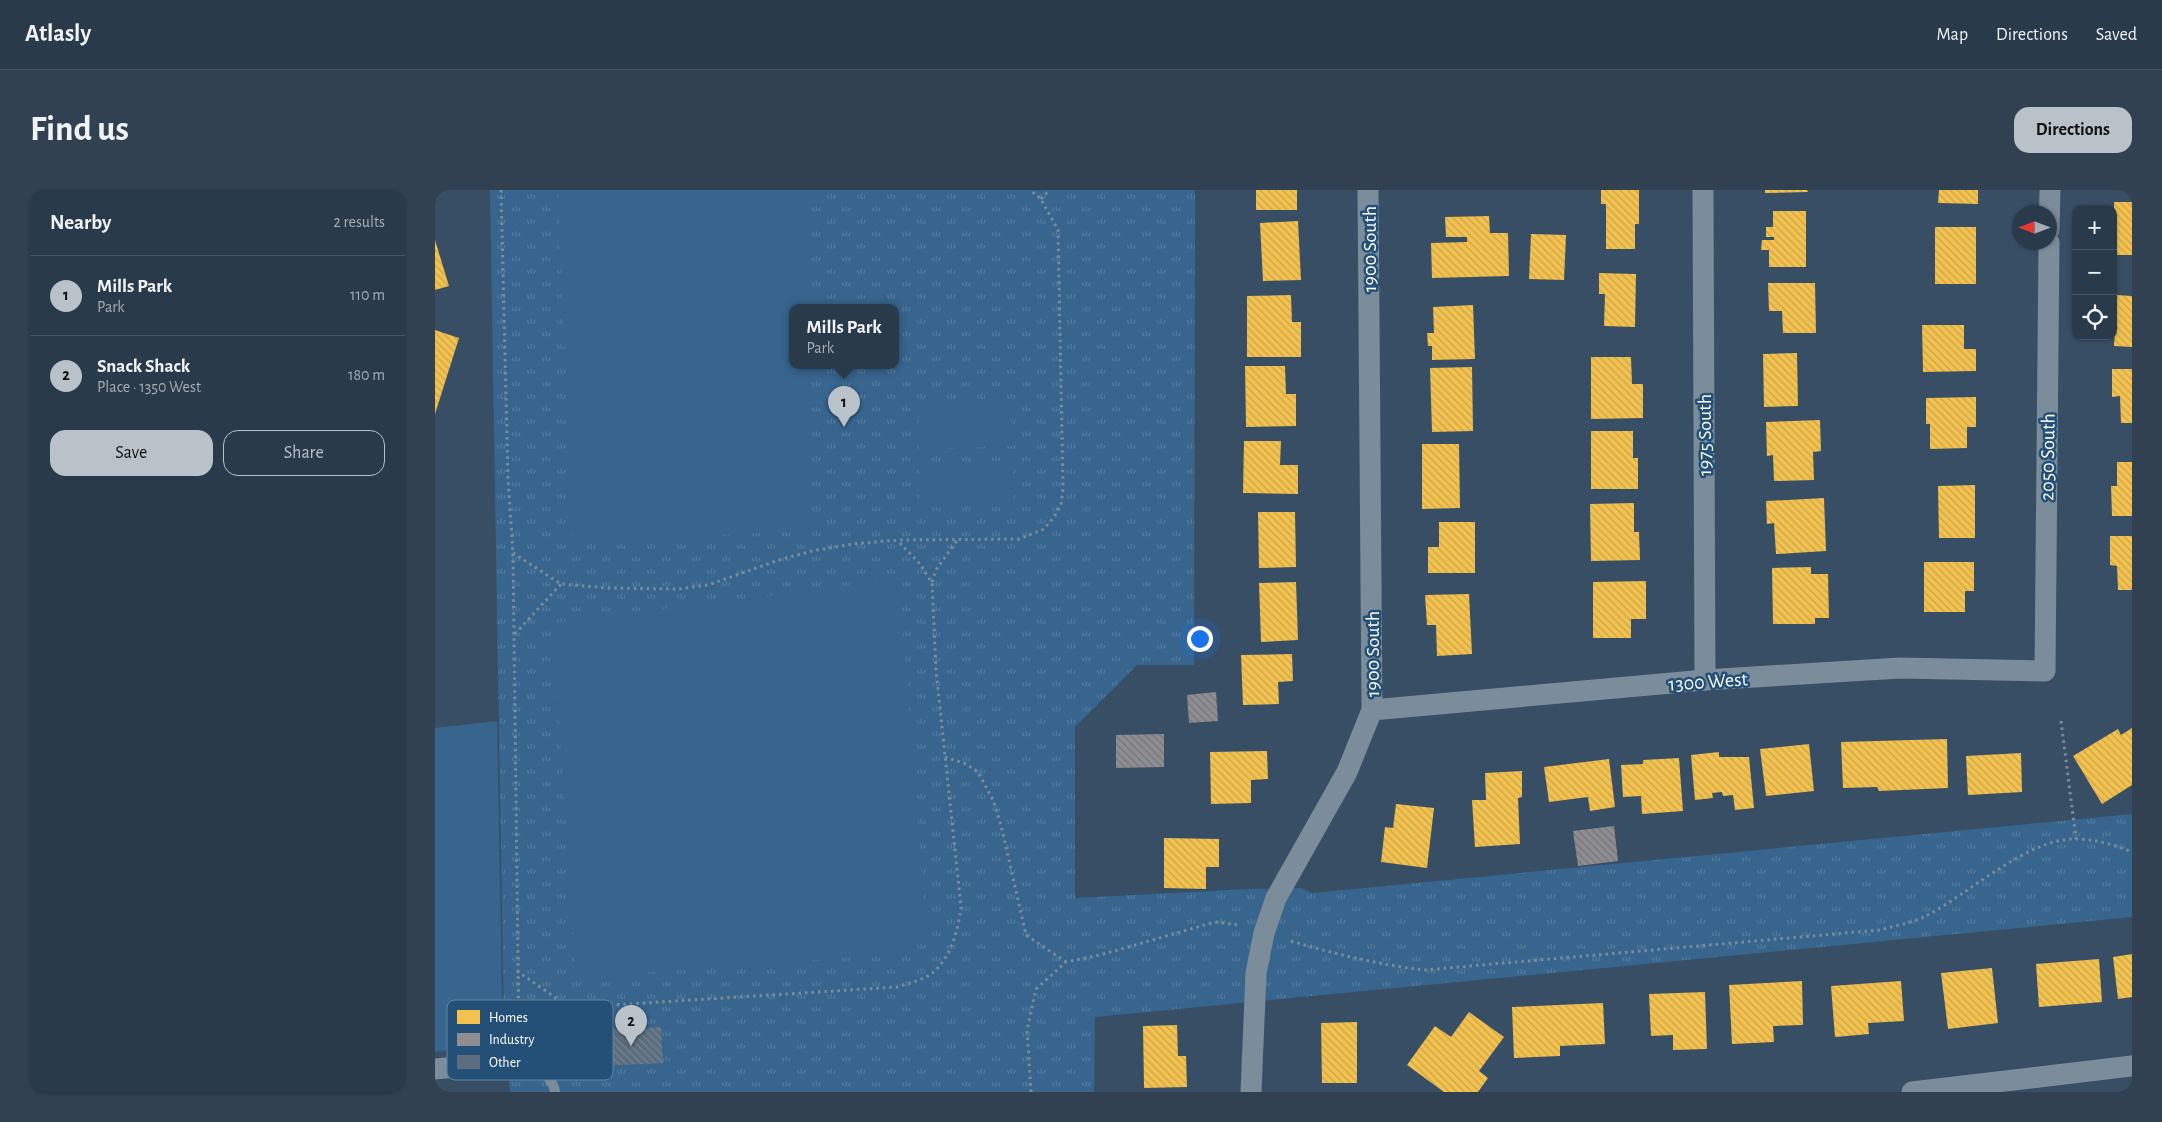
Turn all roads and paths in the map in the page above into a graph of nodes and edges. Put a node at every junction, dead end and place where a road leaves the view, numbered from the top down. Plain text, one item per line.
1 (501, 190) edge
2 (1030, 190) edge
3 (1049, 190) edge
4 (1369, 190) edge
5 (1703, 190) edge
6 (2050, 190) edge
7 (1041, 199) junction
8 (2050, 205) edge
9 (2049, 250) edge
10 (958, 539) junction
11 (898, 540) junction
12 (513, 553) junction
13 (932, 583) junction
14 (561, 584) junction
15 (515, 634) dead end
16 (2045, 671) joint
17 (1705, 680) junction
18 (1372, 710) junction
19 (2061, 721) dead end
20 (945, 757) junction
21 (2076, 839) junction
22 (2132, 852) edge
23 (1239, 926) dead end
24 (1291, 941) dead end
25 (1067, 962) junction
26 (517, 971) junction
27 (515, 1000) edge
28 (560, 1000) edge
29 (613, 1005) edge
30 (2132, 1066) edge
31 (550, 1080) edge
32 (555, 1092) edge
33 (1031, 1092) edge
34 (1251, 1092) edge
35 (1912, 1092) edge

1 - 12 path
2 - 7 path
3 - 7 path
4 - 18 street, 1900 South
5 - 17 street, 1975 South
6 - 8 street
7 - 10 path
9 - 16 street, 2050 South
10 - 11 path
10 - 13 path
11 - 13 path
11 - 14 path
12 - 14 path
12 - 26 path
13 - 20 path
14 - 15 path
16 - 17 street, 1300 West
17 - 18 street, 1300 West
18 - 34 street, 1900 South
19 - 21 path
20 - 25 path
20 - 29 path
21 - 22 path
21 - 24 path
23 - 25 path
25 - 33 path
26 - 27 path
26 - 28 path
30 - 35 street
31 - 32 lane

